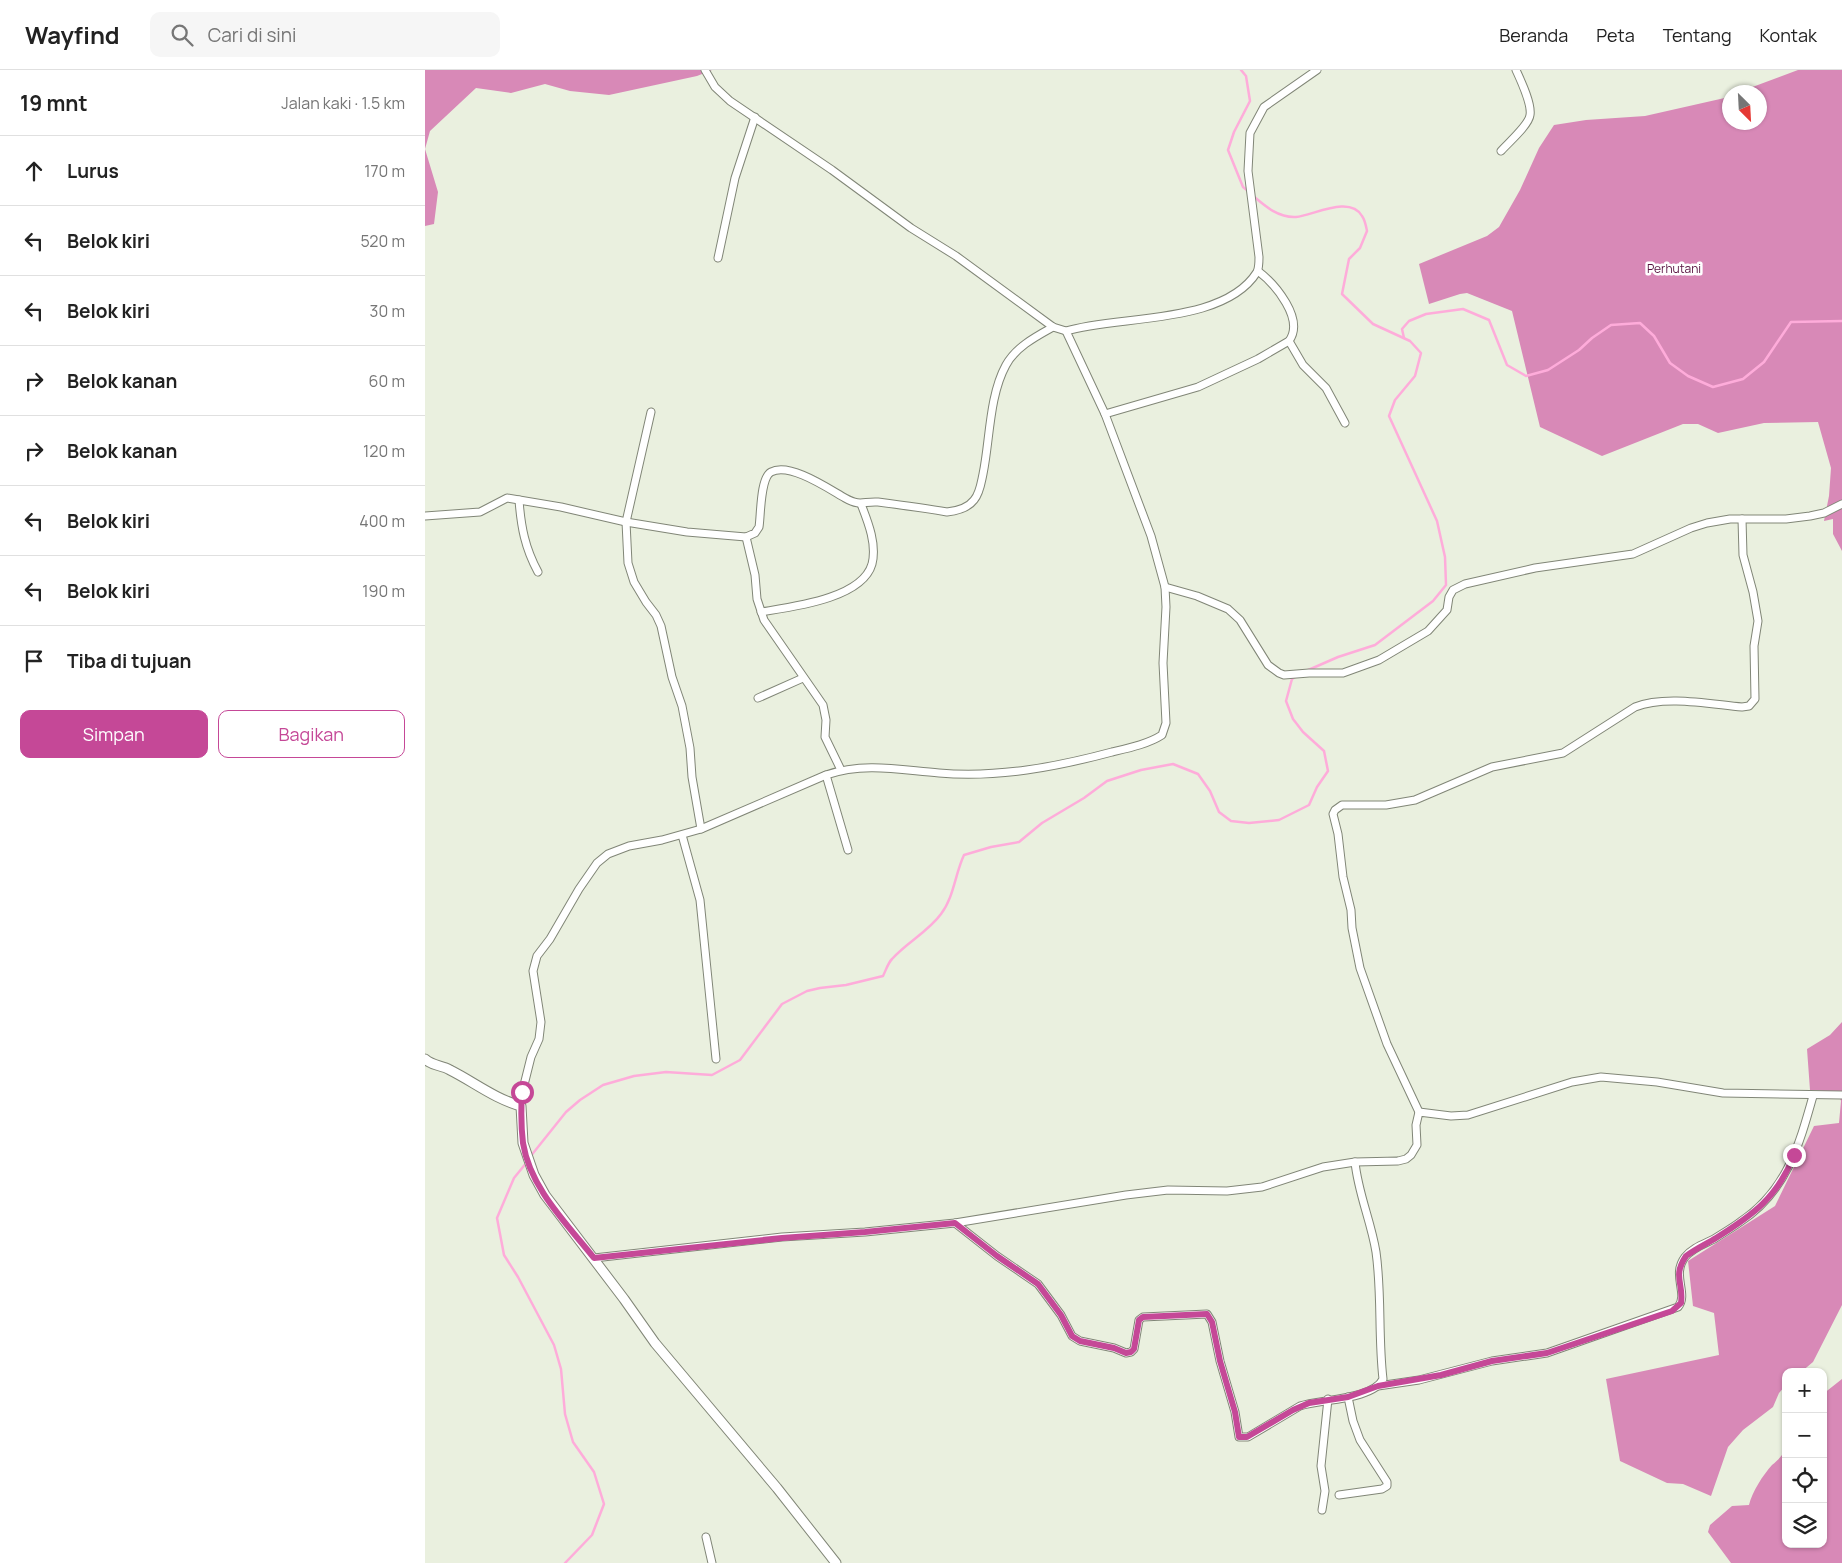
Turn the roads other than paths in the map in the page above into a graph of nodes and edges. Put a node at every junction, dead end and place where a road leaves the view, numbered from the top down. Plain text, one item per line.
1 (705, 70) edge
2 (1317, 70) edge
3 (1516, 70) edge
4 (755, 117) junction
5 (1501, 151) dead end
6 (718, 258) dead end
7 (1257, 271) junction
8 (1053, 327) junction
9 (1066, 332) junction
10 (1289, 341) junction
11 (651, 412) dead end
12 (1105, 414) junction
13 (1345, 423) dead end
14 (519, 500) junction
15 (861, 504) junction
16 (1842, 504) edge
17 (425, 516) edge
18 (1742, 519) junction
19 (626, 522) junction
20 (746, 537) junction
21 (538, 572) dead end
22 (1165, 587) junction
23 (761, 612) junction
24 (803, 678) junction
25 (758, 698) dead end
26 (841, 770) junction
27 (826, 775) junction
28 (701, 829) junction
29 (682, 835) junction
30 (848, 850) dead end
31 (716, 1059) dead end
32 (427, 1064) edge
33 (1813, 1096) junction
34 (1842, 1096) edge
35 (521, 1106) junction
36 (1419, 1112) junction
37 (1355, 1162) junction
38 (955, 1223) junction
39 (594, 1258) junction
40 (1378, 1386) junction
41 (1348, 1397) junction
42 (1328, 1399) junction
43 (1339, 1495) dead end
44 (1322, 1510) dead end
45 (705, 1537) dead end
46 (712, 1563) edge
47 (835, 1563) edge

1 - 4 street
2 - 7 street
3 - 5 street
4 - 6 street
4 - 8 street
7 - 9 street
7 - 10 street
8 - 9 street
8 - 15 street
9 - 12 street
10 - 12 street
10 - 13 street
11 - 19 street
12 - 22 street
14 - 17 street
14 - 19 street
14 - 21 street
15 - 20 street
15 - 23 street
16 - 18 street
18 - 22 street
18 - 36 street
19 - 20 street
19 - 28 street
20 - 23 street
22 - 26 street
23 - 24 street
24 - 25 street
24 - 26 street
26 - 27 street
27 - 28 street
27 - 30 street
28 - 29 street
29 - 31 street
29 - 35 street
32 - 35 street
33 - 34 street
33 - 36 street
33 - 40 street
35 - 39 street
36 - 37 street
37 - 38 street
37 - 40 street
38 - 39 street
38 - 42 street
39 - 47 street
40 - 41 street
41 - 42 street
41 - 43 street
42 - 44 street
45 - 46 street

